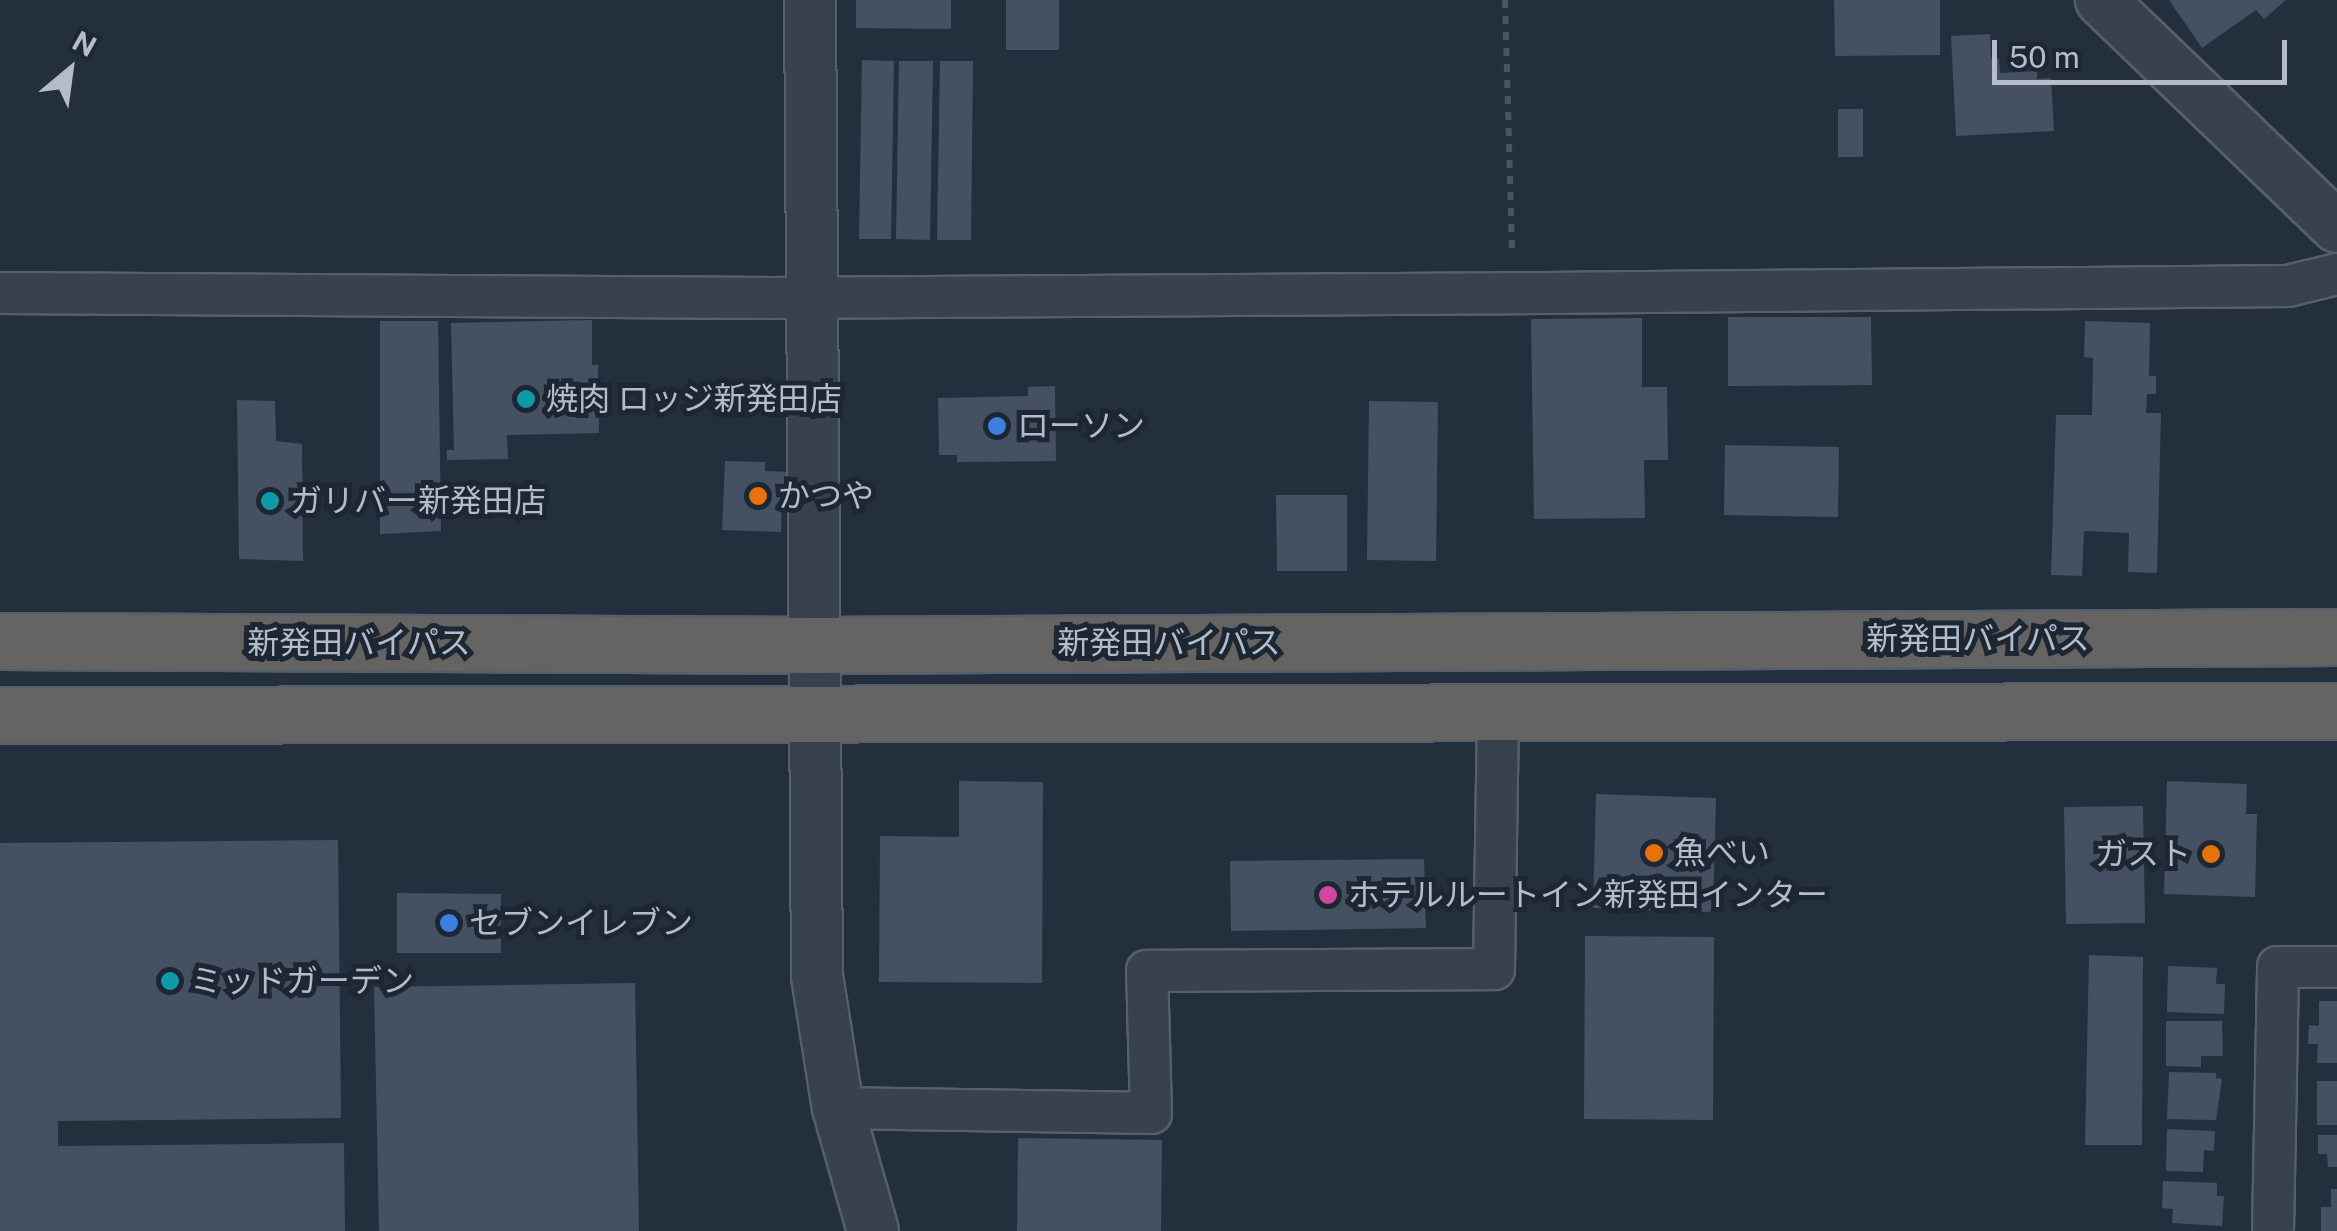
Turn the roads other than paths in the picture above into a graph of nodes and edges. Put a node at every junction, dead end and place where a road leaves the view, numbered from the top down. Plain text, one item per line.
1 (810, 0) edge
2 (2101, 0) edge
3 (2337, 227) edge
4 (2337, 274) edge
5 (0, 293) edge
6 (809, 298) junction
7 (2337, 636) edge
8 (7, 640) edge
9 (817, 645) junction
10 (818, 710) junction
11 (1498, 710) junction
12 (2337, 711) edge
13 (0, 715) edge
14 (2337, 967) edge
15 (838, 1108) junction
16 (874, 1231) edge
17 (2272, 1231) edge

1 - 6 street
2 - 3 street
4 - 6 street
5 - 6 street
6 - 9 street
7 - 9 highway, 新発田バイパス
8 - 9 highway, 新発田バイパス
9 - 10 street
10 - 11 highway, 新発田バイパス
10 - 13 highway, 新発田バイパス
10 - 15 street
11 - 12 highway, 新発田バイパス
11 - 15 street
14 - 17 street
15 - 16 street

